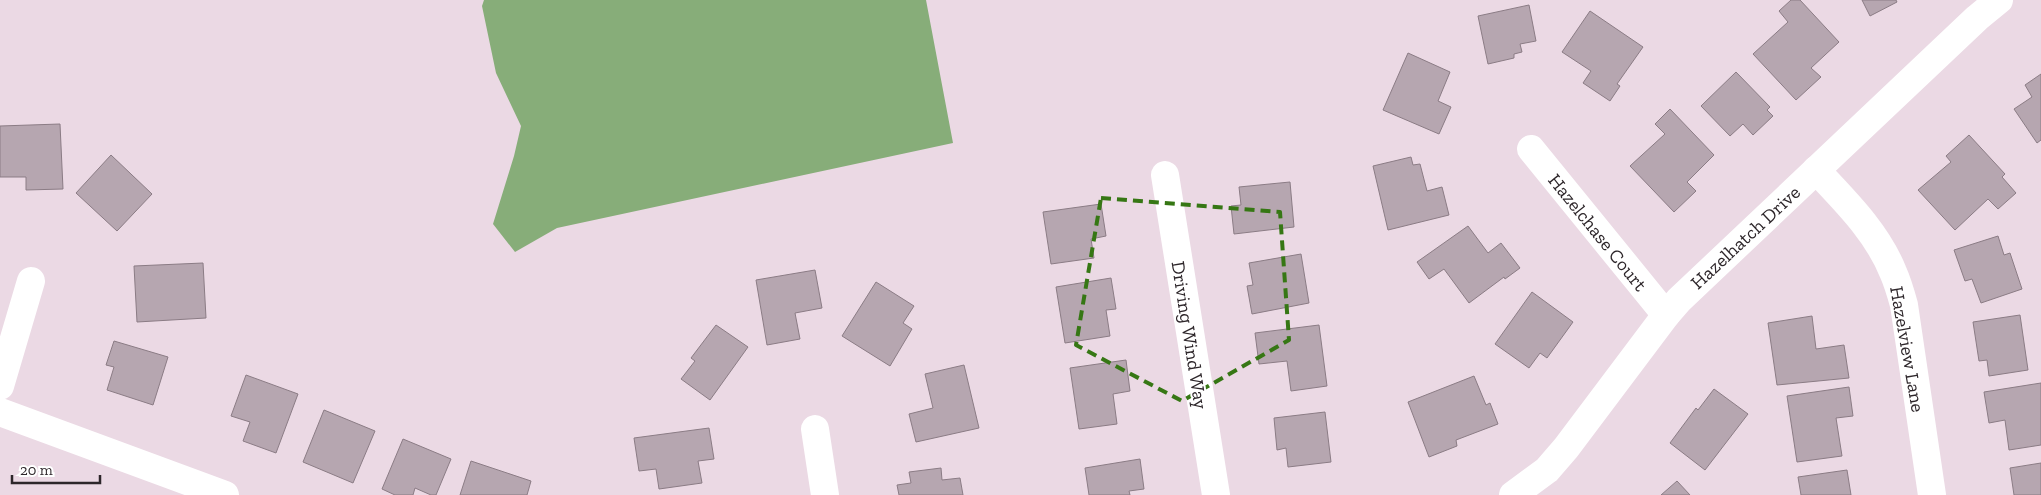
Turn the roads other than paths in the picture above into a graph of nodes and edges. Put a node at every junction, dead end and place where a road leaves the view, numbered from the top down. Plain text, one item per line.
1 (1999, 0) edge
2 (1531, 149) dead end
3 (1816, 170) junction
4 (1165, 175) dead end
5 (32, 281) dead end
6 (1666, 315) junction
7 (0, 386) edge
8 (0, 412) edge
9 (815, 428) dead end
10 (1516, 494) edge
11 (225, 495) edge
12 (825, 495) edge
13 (1216, 495) edge
14 (1932, 495) edge

1 - 3 street, Hazelhatch Drive
2 - 6 street, Hazelchase Court
3 - 6 street, Hazelhatch Drive
3 - 14 street, Hazelview Lane
4 - 13 street, Driving Wind Way
5 - 7 street
6 - 10 street, Hazelhatch Drive
8 - 11 street
9 - 12 street

